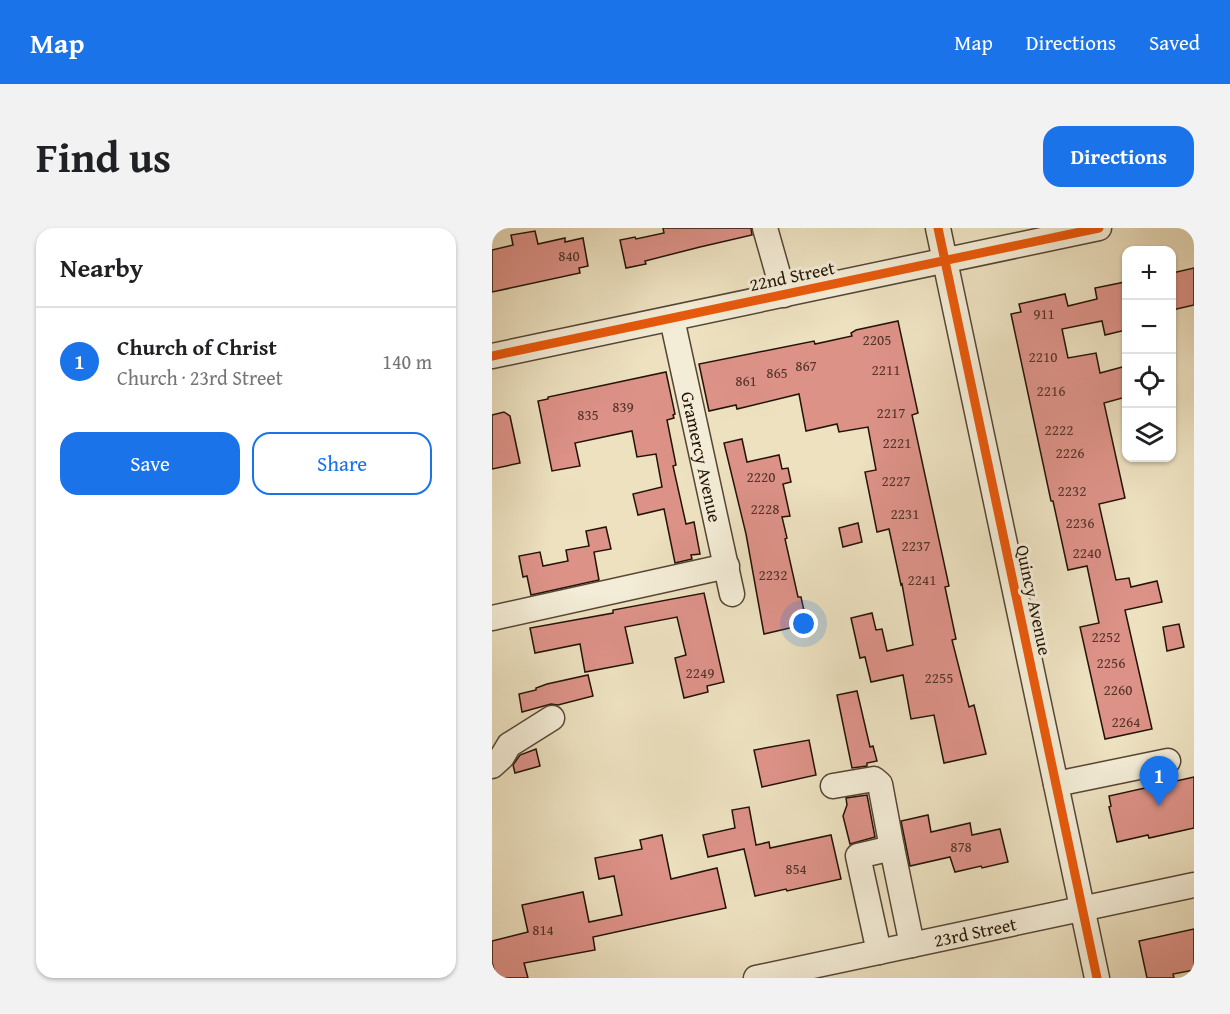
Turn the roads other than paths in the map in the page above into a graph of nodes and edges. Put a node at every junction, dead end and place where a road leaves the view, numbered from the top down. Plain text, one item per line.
1 (765, 228) edge
2 (938, 228) edge
3 (1099, 228) edge
4 (945, 261) junction
5 (783, 295) junction
6 (672, 318) junction
7 (492, 356) edge
8 (727, 566) junction
9 (732, 594) dead end
10 (492, 618) edge
11 (552, 718) dead end
12 (1168, 761) dead end
13 (492, 766) edge
14 (1056, 784) junction
15 (833, 786) dead end
16 (892, 848) junction
17 (1194, 885) edge
18 (1083, 909) junction
19 (912, 945) junction
20 (879, 952) junction
21 (756, 978) edge
22 (1097, 978) edge

1 - 5 street
2 - 4 street, Quincy Avenue
3 - 4 street, 22nd Street
4 - 5 street, 22nd Street
4 - 14 street, Quincy Avenue
5 - 6 street, 22nd Street
6 - 7 street, 22nd Street
6 - 8 street, Gramercy Avenue
8 - 9 street, Gramercy Avenue
8 - 10 street
11 - 13 street
12 - 14 street
14 - 18 street, Quincy Avenue
15 - 16 street
16 - 19 street
16 - 20 street
17 - 18 street, 23rd Street
18 - 19 street, 23rd Street
18 - 22 street, Quincy Avenue
19 - 20 street, 23rd Street
20 - 21 street, 23rd Street

